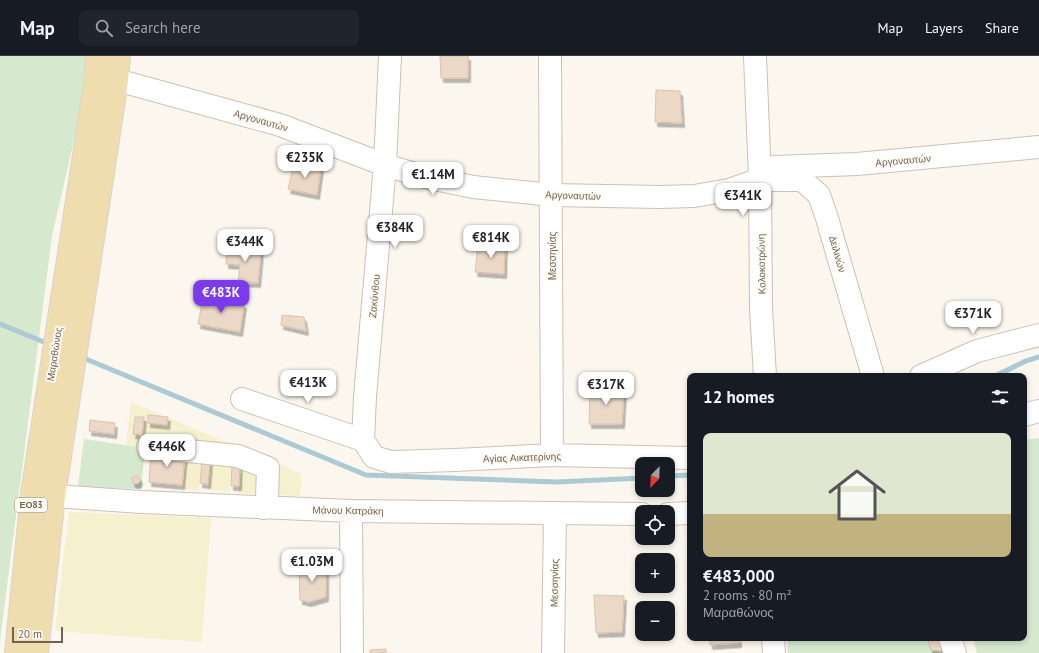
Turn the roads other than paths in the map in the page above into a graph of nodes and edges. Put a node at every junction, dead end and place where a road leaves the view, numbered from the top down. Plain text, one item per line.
1 (97, 56) edge
2 (119, 56) edge
3 (390, 56) edge
4 (550, 56) edge
5 (754, 56) edge
6 (117, 80) junction
7 (1039, 147) edge
8 (385, 165) junction
9 (760, 179) junction
10 (552, 195) junction
11 (1039, 334) edge
12 (765, 373) edge
13 (872, 373) edge
14 (928, 373) edge
15 (242, 399) dead end
16 (1039, 411) edge
17 (1027, 414) edge
18 (363, 440) junction
19 (148, 447) dead end
20 (552, 455) junction
21 (687, 458) edge
22 (54, 496) junction
23 (264, 508) junction
24 (351, 511) junction
25 (555, 513) junction
26 (687, 513) edge
27 (635, 514) edge
28 (675, 514) edge
29 (773, 641) edge
30 (951, 641) edge
31 (16, 653) edge
32 (37, 653) edge
33 (352, 653) edge
34 (553, 653) edge
35 (774, 653) edge
36 (955, 653) edge

1 - 31 main road, Μαραθώνος / ΕΟ83
2 - 6 main road, Μαραθώνος / ΕΟ83
3 - 8 street, Ζακύνθου
4 - 10 street, Μεσσηνίας
5 - 9 street, Κολοκοτρώνη
6 - 8 street, Αργοναυτών
6 - 22 main road, Μαραθώνος / ΕΟ83
7 - 9 street, Αργοναυτών
8 - 10 street, Αργοναυτών
8 - 18 street, Ζακύνθου
9 - 10 street, Αργοναυτών
9 - 12 street, Κολοκοτρώνη
9 - 13 street, Δειλινών
10 - 20 street, Μεσσηνίας
11 - 14 street
15 - 18 street
16 - 17 street
18 - 20 street, Αγίας Αικατερίνης
19 - 23 street
20 - 21 street, Αγίας Αικατερίνης
22 - 23 street, Μάνου Κατράκη
22 - 32 main road, Μαραθώνος / ΕΟ83
23 - 24 street, Μάνου Κατράκη
24 - 25 street, Μάνου Κατράκη
24 - 33 street
25 - 27 street, Μάνου Κατράκη
25 - 34 street, Μεσσηνίας
26 - 28 street
29 - 35 street
30 - 36 street

